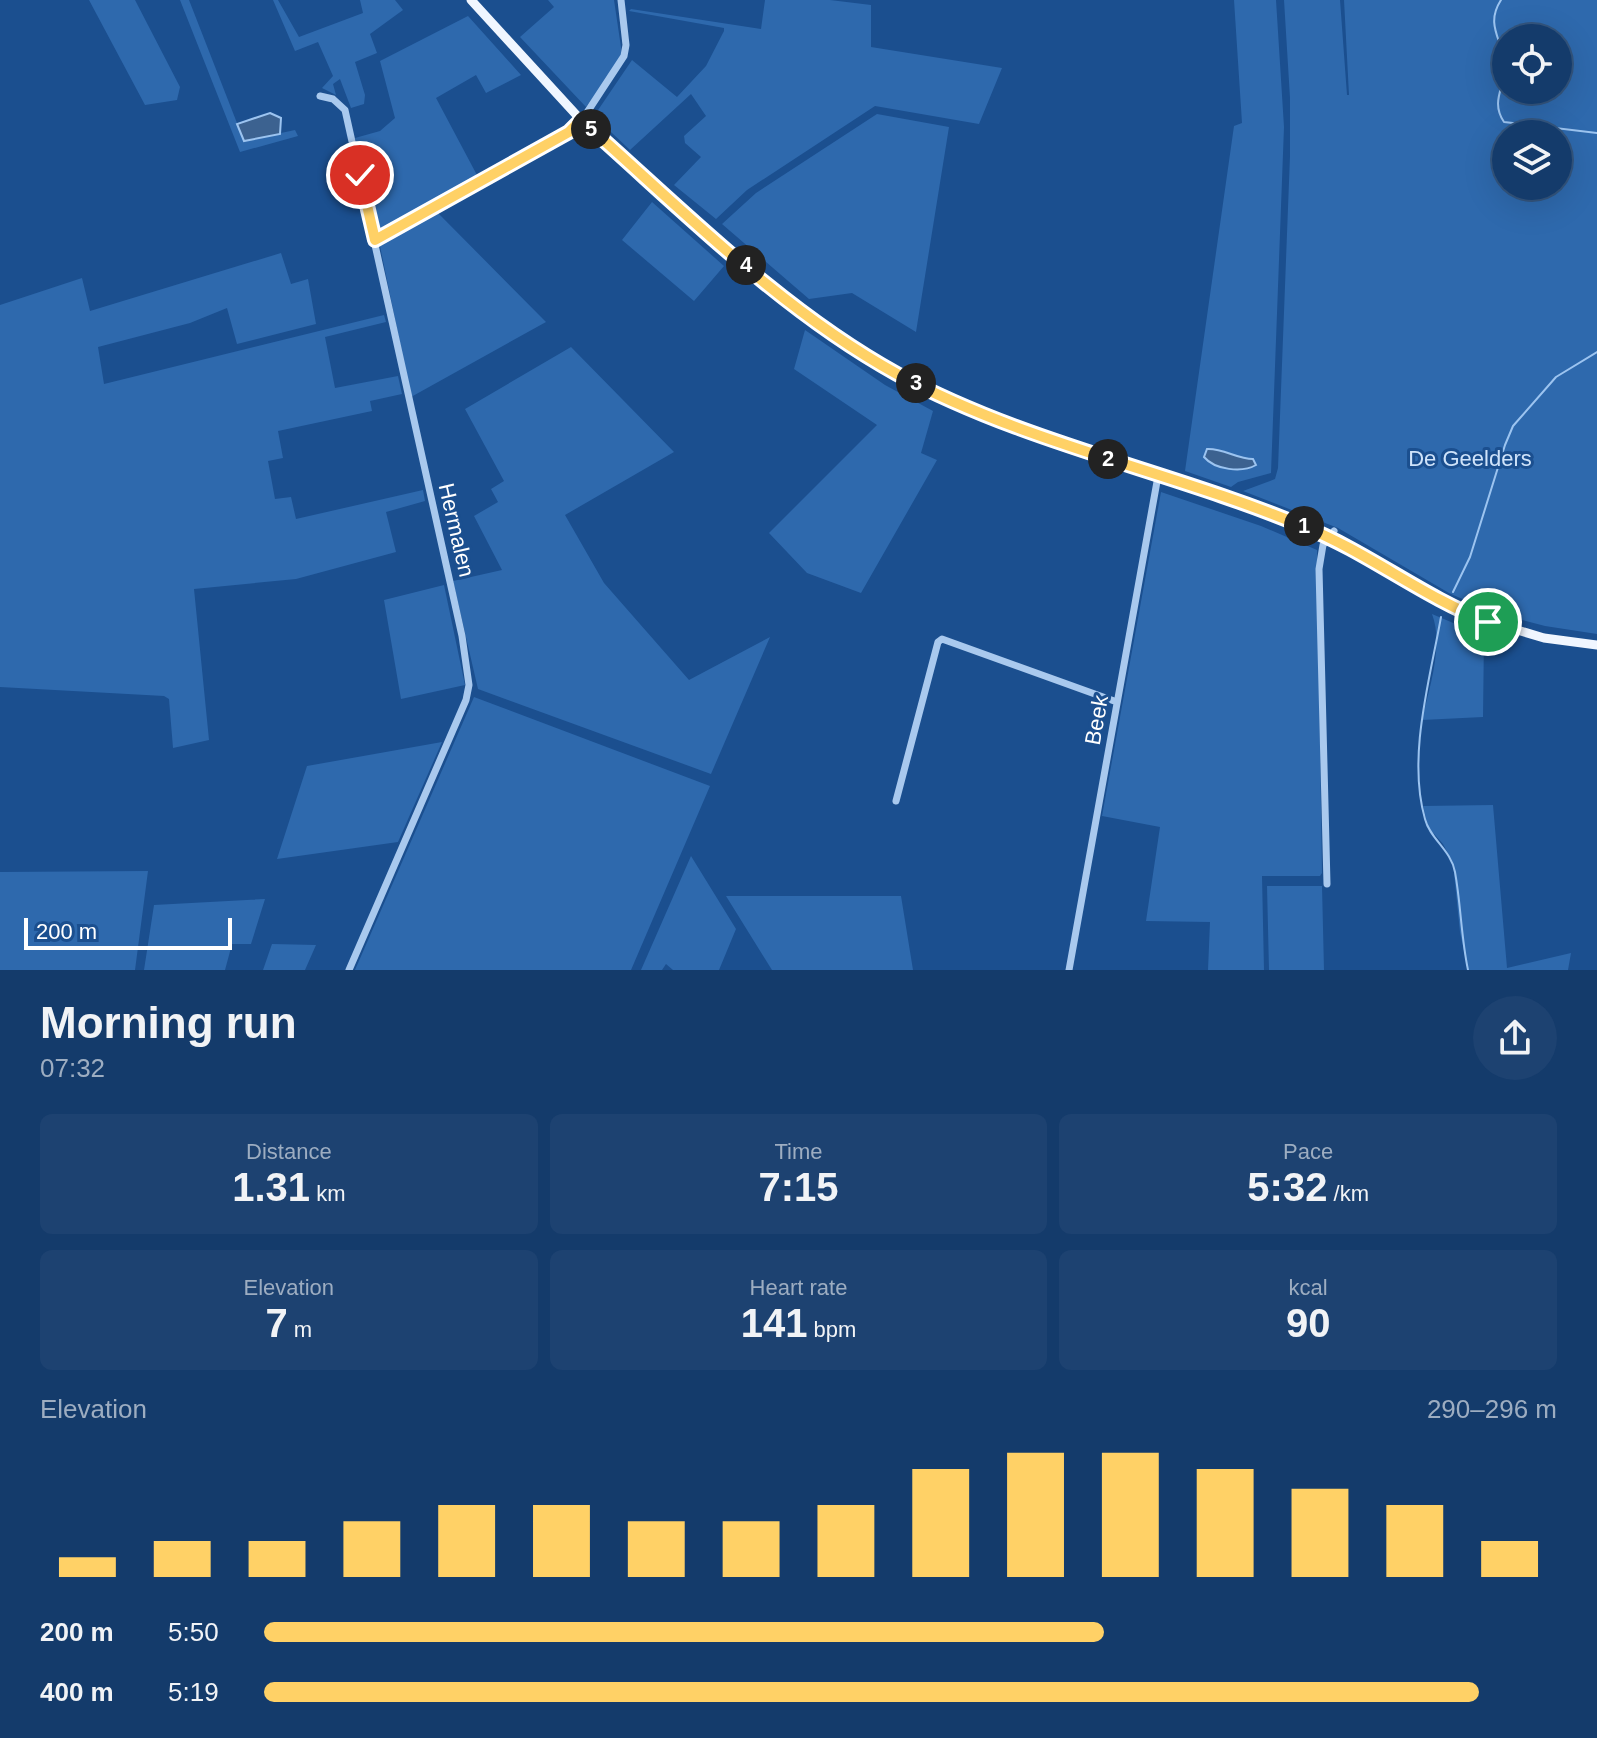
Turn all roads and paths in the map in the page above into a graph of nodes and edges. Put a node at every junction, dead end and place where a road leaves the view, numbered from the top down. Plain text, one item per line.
1 (471, 0) edge
2 (621, 0) edge
3 (320, 96) dead end
4 (581, 120) junction
5 (375, 240) junction
6 (1158, 476) junction
7 (1331, 534) junction
8 (1597, 645) edge
9 (1117, 702) junction
10 (896, 801) dead end
11 (1327, 884) dead end
12 (349, 970) edge
13 (1069, 970) edge

1 - 4 main road
2 - 4 street
3 - 5 street, Hermalen
4 - 5 street
4 - 6 main road
5 - 12 street, Hermalen
6 - 7 main road
6 - 9 street, Beek
7 - 8 main road
7 - 11 street
9 - 10 street
9 - 13 street, Beek

